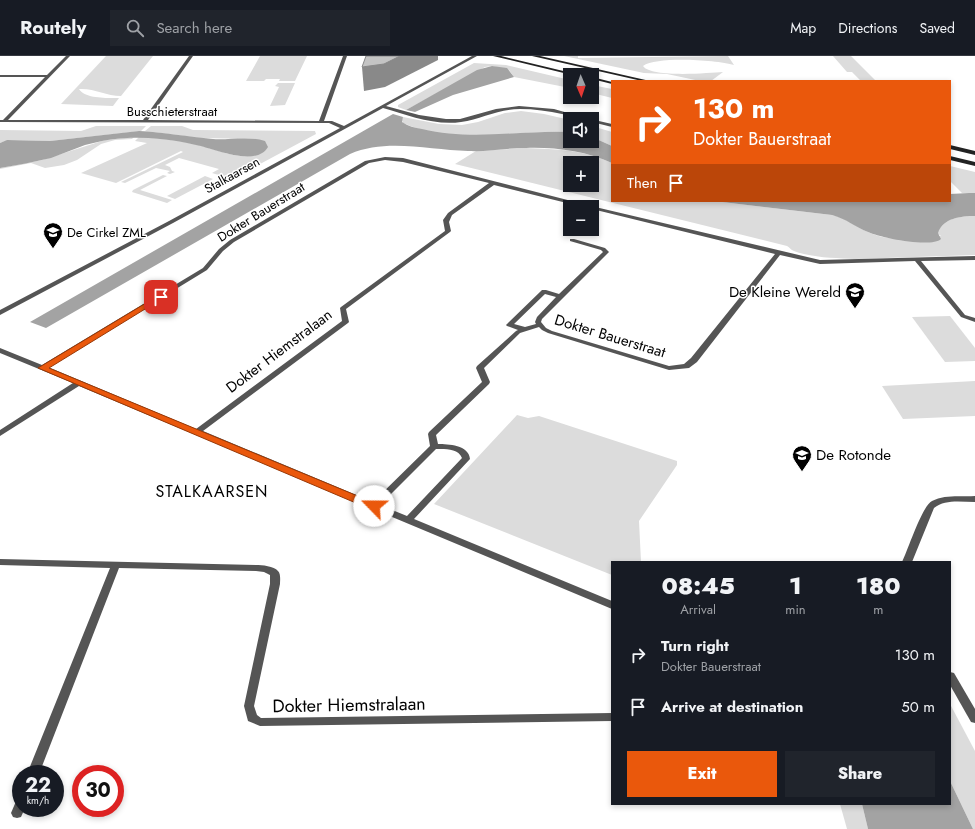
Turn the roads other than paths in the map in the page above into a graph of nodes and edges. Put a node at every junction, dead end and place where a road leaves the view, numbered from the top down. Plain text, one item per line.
1 (68, 56) edge
2 (191, 56) edge
3 (345, 56) edge
4 (475, 56) edge
5 (495, 56) edge
6 (534, 56) edge
7 (563, 72) edge
8 (0, 76) edge
9 (48, 76) junction
10 (599, 80) edge
11 (643, 80) edge
12 (611, 82) edge
13 (383, 107) junction
14 (563, 113) edge
15 (2, 121) edge
16 (144, 122) junction
17 (321, 122) junction
18 (599, 122) edge
19 (611, 126) edge
20 (343, 127) junction
21 (951, 147) edge
22 (975, 153) edge
23 (951, 158) edge
24 (975, 164) edge
25 (493, 182) junction
26 (564, 200) edge
27 (599, 209) edge
28 (572, 240) dead end
29 (779, 254) junction
30 (975, 258) edge
31 (916, 260) junction
32 (561, 297) junction
33 (0, 312) edge
34 (975, 320) edge
35 (539, 325) junction
36 (523, 329) junction
37 (0, 350) edge
38 (42, 368) junction
39 (78, 383) junction
40 (197, 432) junction
41 (0, 434) edge
42 (434, 447) junction
43 (975, 499) edge
44 (374, 506) junction
45 (408, 520) junction
46 (907, 561) edge
47 (0, 562) edge
48 (116, 565) junction
49 (611, 605) edge
50 (951, 678) edge
51 (611, 717) edge
52 (975, 719) edge
53 (37, 765) edge

1 - 9 street
2 - 16 street
3 - 17 street
4 - 13 street, Stalkaarsen
5 - 7 main road
6 - 11 main road
8 - 9 street
9 - 15 street
10 - 12 main road
13 - 14 street
13 - 20 street, Stalkaarsen
15 - 16 street, Busschieterstraat
16 - 17 street, Busschieterstraat
17 - 20 street, Busschieterstraat
18 - 19 street
20 - 33 street, Stalkaarsen
21 - 22 main road
23 - 24 main road
25 - 26 street, Dokter Bauerstraat
25 - 38 street, Dokter Bauerstraat
25 - 40 street, Dokter Hiemstralaan
27 - 29 street, Dokter Bauerstraat
28 - 32 street, Dokter Bauerstraat
29 - 31 street, Dokter Bauerstraat
29 - 35 street, Dokter Bauerstraat
30 - 31 street, Dokter Bauerstraat
31 - 34 street
32 - 35 street, Dokter Bauerstraat
32 - 36 street, Dokter Bauerstraat
35 - 36 street
36 - 42 street
37 - 38 street
38 - 39 street
39 - 40 street
39 - 41 street
40 - 44 street
42 - 44 street
42 - 45 street
43 - 46 street
44 - 45 street
45 - 49 street
47 - 48 street, Dokter Hiemstralaan
48 - 51 street, Dokter Hiemstralaan
48 - 53 street
50 - 52 street

